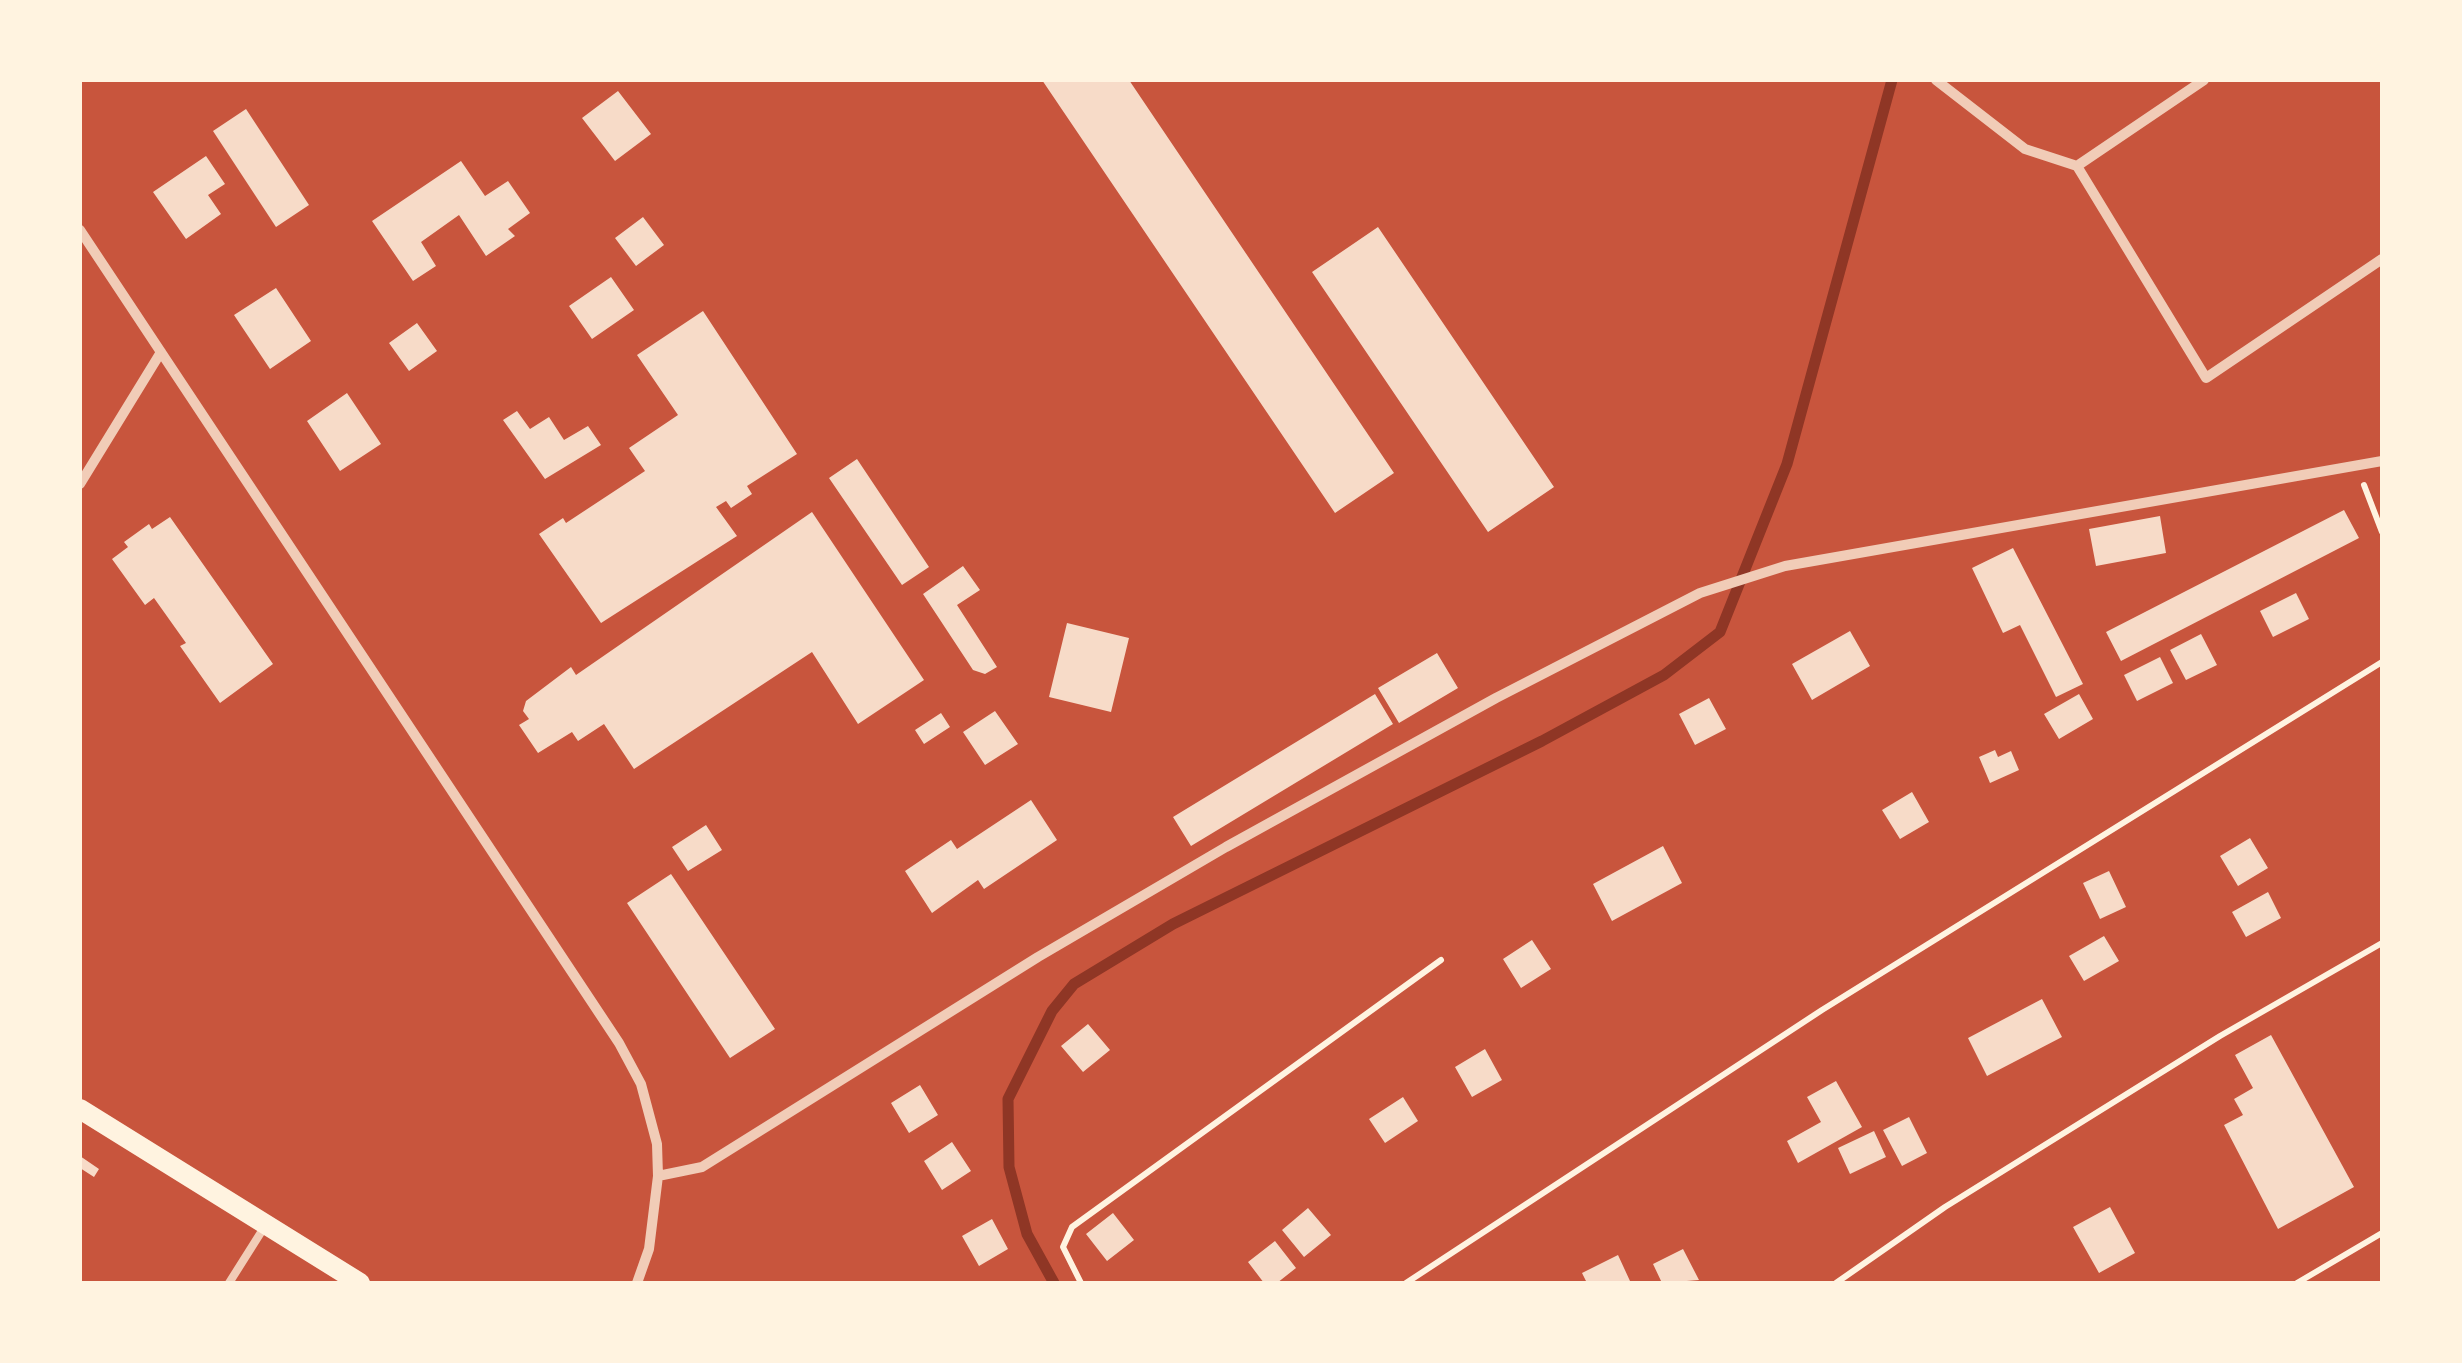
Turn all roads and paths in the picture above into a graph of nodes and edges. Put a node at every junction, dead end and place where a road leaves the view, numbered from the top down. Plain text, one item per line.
1 (1936, 80) edge
2 (2204, 80) edge
3 (2077, 166) junction
4 (80, 230) edge
5 (2382, 259) edge
6 (160, 352) junction
7 (2382, 462) edge
8 (2356, 466) junction
9 (80, 484) edge
10 (2382, 532) edge
11 (2382, 662) edge
12 (2382, 943) edge
13 (1440, 960) dead end
14 (80, 1109) edge
15 (658, 1176) junction
16 (266, 1226) junction
17 (2382, 1233) edge
18 (229, 1283) edge
19 (360, 1283) edge
20 (637, 1283) edge
21 (1081, 1283) edge
22 (1406, 1283) edge
23 (1836, 1283) edge
24 (2297, 1283) edge

1 - 3 street
2 - 3 street
3 - 5 street
4 - 6 street
6 - 9 street
6 - 15 street
7 - 8 street
8 - 10 path
8 - 15 street
11 - 22 path
12 - 23 path
13 - 21 path
14 - 16 main road
15 - 20 street
16 - 18 lane
16 - 19 main road
17 - 24 path

